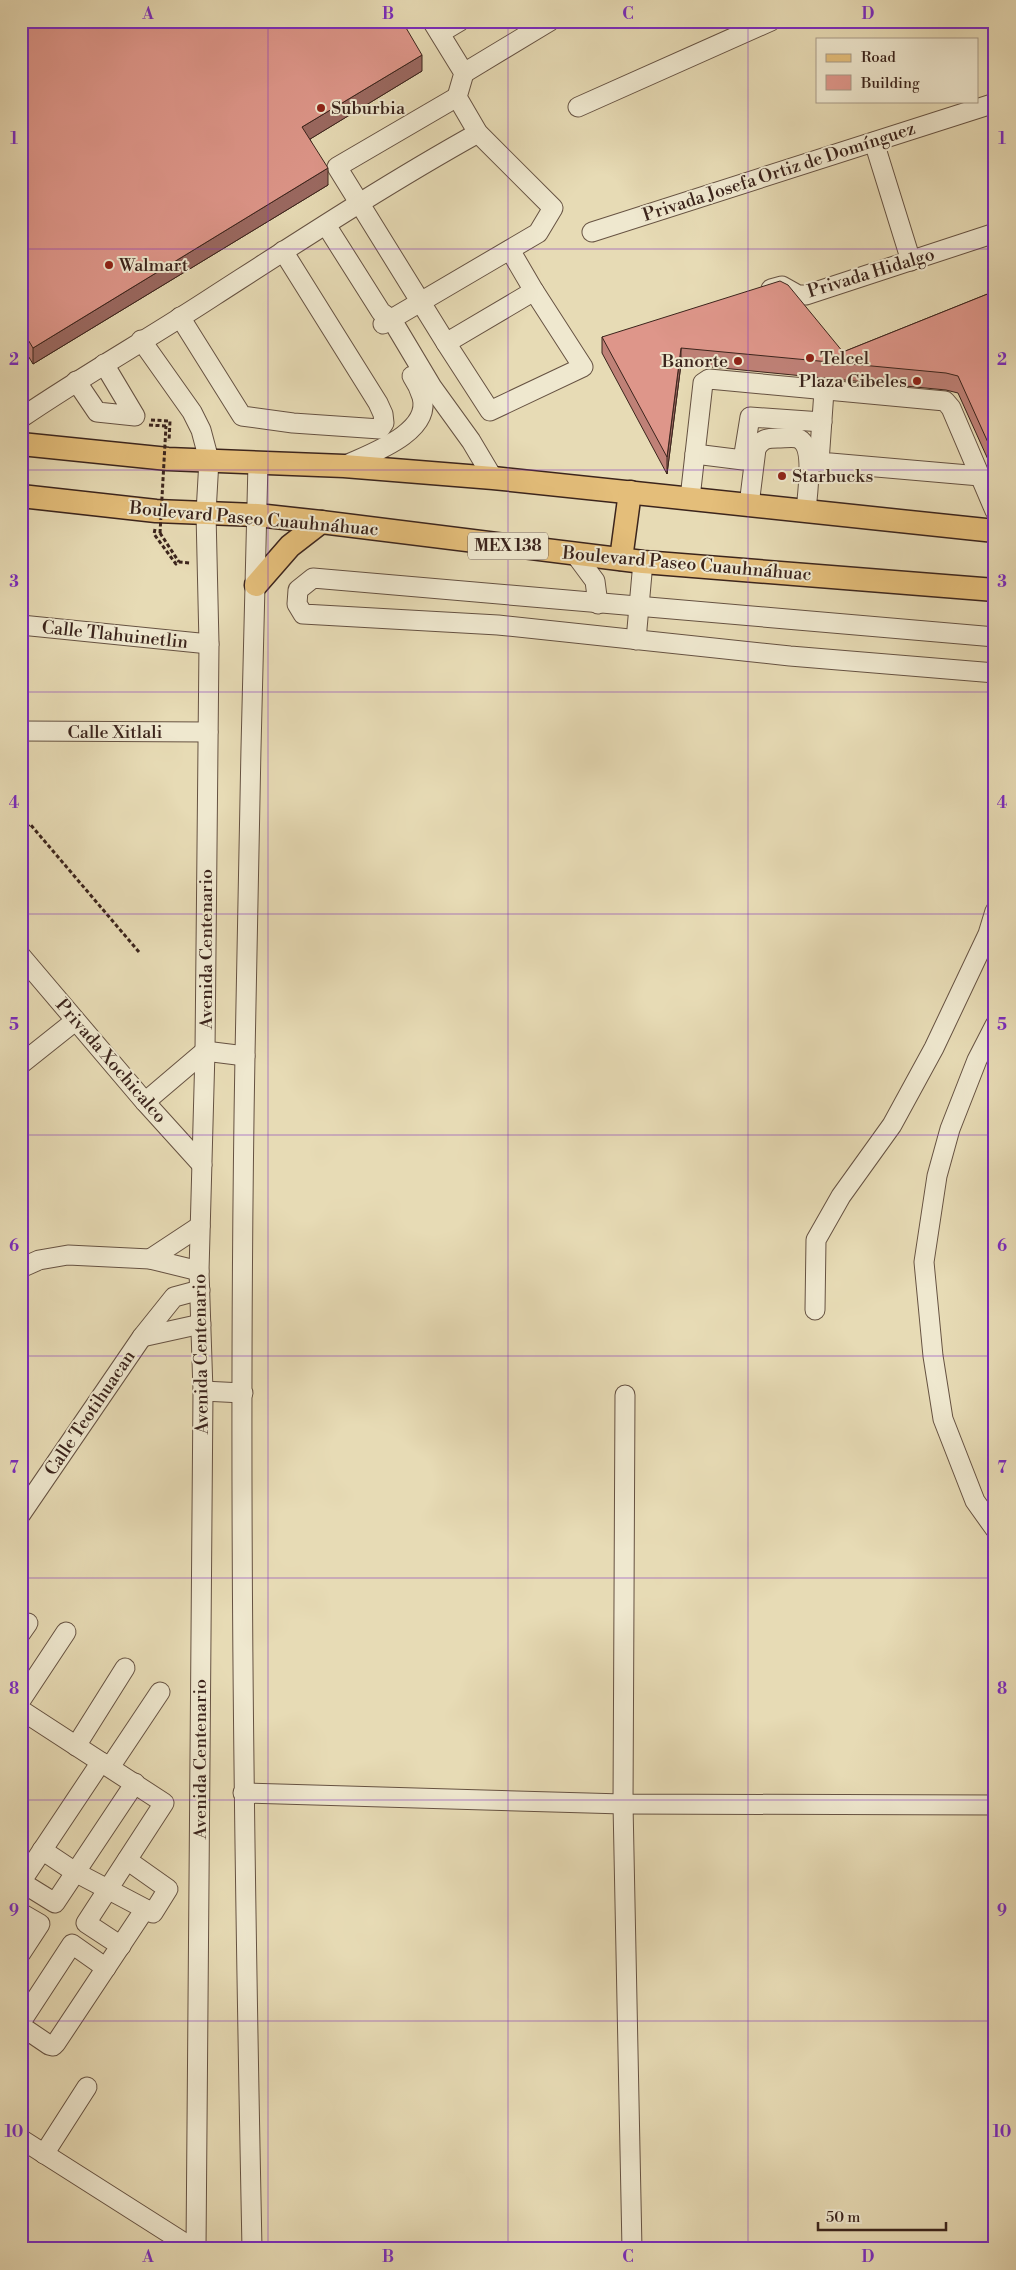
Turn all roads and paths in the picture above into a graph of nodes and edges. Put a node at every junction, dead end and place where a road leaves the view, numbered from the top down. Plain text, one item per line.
1 (460, 21) edge
2 (550, 21) edge
3 (771, 21) edge
4 (436, 27) edge
5 (464, 73) junction
6 (457, 97) junction
7 (995, 103) edge
8 (578, 107) dead end
9 (478, 132) junction
10 (874, 142) junction
11 (361, 203) junction
12 (326, 225) junction
13 (592, 232) dead end
14 (995, 233) edge
15 (510, 250) junction
16 (283, 251) junction
17 (911, 261) junction
18 (534, 290) junction
19 (757, 293) edge
20 (421, 302) junction
21 (180, 318) junction
22 (385, 319) junction
23 (141, 340) junction
24 (446, 343) junction
25 (104, 364) junction
26 (76, 381) junction
27 (824, 391) junction
28 (21, 418) edge
29 (170, 421) dead end
30 (822, 422) junction
31 (21, 444) edge
32 (694, 454) junction
33 (209, 460) junction
34 (258, 463) junction
35 (344, 466) junction
36 (980, 476) junction
37 (493, 478) junction
38 (630, 492) junction
39 (21, 496) edge
40 (690, 498) junction
41 (749, 505) junction
42 (156, 511) junction
43 (806, 511) junction
44 (995, 511) edge
45 (206, 513) junction
46 (258, 515) junction
47 (321, 522) junction
48 (995, 531) edge
49 (575, 554) junction
50 (632, 560) junction
51 (256, 584) junction
52 (995, 590) edge
53 (598, 604) junction
54 (638, 607) junction
55 (21, 625) edge
56 (995, 637) edge
57 (636, 640) junction
58 (209, 644) junction
59 (995, 673) edge
60 (21, 731) edge
61 (208, 732) junction
62 (21, 831) edge
63 (995, 911) edge
64 (139, 952) dead end
65 (21, 956) edge
66 (75, 1021) junction
67 (995, 1025) edge
68 (205, 1050) junction
69 (244, 1056) junction
70 (21, 1064) edge
71 (145, 1102) junction
72 (202, 1164) junction
73 (200, 1226) junction
74 (150, 1259) junction
75 (21, 1268) edge
76 (199, 1270) junction
77 (200, 1290) junction
78 (815, 1310) dead end
79 (201, 1324) junction
80 (142, 1337) junction
81 (203, 1391) junction
82 (242, 1393) junction
83 (625, 1394) dead end
84 (21, 1514) edge
85 (995, 1529) edge
86 (66, 1632) dead end
87 (125, 1668) dead end
88 (160, 1692) dead end
89 (21, 1700) edge
90 (21, 1710) edge
91 (76, 1746) junction
92 (106, 1764) junction
93 (135, 1783) junction
94 (243, 1793) junction
95 (623, 1804) junction
96 (995, 1805) edge
97 (42, 1850) junction
98 (127, 1860) junction
99 (75, 1872) junction
100 (21, 1882) edge
101 (108, 1890) junction
102 (145, 1910) junction
103 (21, 1913) edge
104 (121, 1946) junction
105 (21, 1953) edge
106 (106, 1968) junction
107 (21, 2022) edge
108 (21, 2026) edge
109 (87, 2087) dead end
110 (21, 2139) edge
111 (44, 2154) junction
112 (195, 2249) edge
113 (252, 2249) edge
114 (632, 2249) edge

1 - 4 street
2 - 5 street
3 - 8 street
4 - 5 street
5 - 6 street
6 - 9 street
6 - 11 street
7 - 10 street, Privada Josefa Ortiz de Domínguez
9 - 11 street
9 - 15 street
10 - 13 street, Privada Josefa Ortiz de Domínguez
10 - 17 street
11 - 12 street
11 - 20 street
12 - 16 street
12 - 22 street
14 - 17 street, Privada Hidalgo
15 - 18 street
15 - 20 street
16 - 21 street
16 - 21 street
17 - 19 street, Privada Hidalgo
18 - 24 street
18 - 24 street
20 - 22 street
20 - 24 street
21 - 23 street
22 - 35 street
22 - 37 street
23 - 25 street
23 - 33 street, Avenida Centenario
25 - 26 street
25 - 26 street
26 - 28 street
27 - 30 street
27 - 32 street
27 - 36 street
29 - 42 path, bridge
30 - 32 street
30 - 36 street
31 - 33 main road
32 - 40 street
33 - 34 main road
33 - 45 street, Avenida Centenario
34 - 35 main road
34 - 46 street
35 - 37 main road
36 - 44 street
37 - 38 main road
38 - 40 main road
38 - 50 main road
39 - 42 main road, Boulevard Paseo Cuauhnáhuac / MEX 138
40 - 41 main road
41 - 43 main road
41 - 43 street
42 - 45 main road, Boulevard Paseo Cuauhnáhuac / MEX 138
43 - 48 main road
45 - 46 main road, Boulevard Paseo Cuauhnáhuac / MEX 138
45 - 58 street, Avenida Centenario
46 - 47 main road, Boulevard Paseo Cuauhnáhuac / MEX 138
46 - 51 street
47 - 49 main road, Boulevard Paseo Cuauhnáhuac / MEX 138
47 - 51 main road
49 - 50 main road, Boulevard Paseo Cuauhnáhuac / MEX 138
49 - 53 street
50 - 52 main road, Boulevard Paseo Cuauhnáhuac / MEX 138
50 - 54 street
51 - 69 street
53 - 54 street
53 - 57 street
54 - 56 street
54 - 57 street
55 - 58 street, Calle Tlahuinetlin
57 - 59 street
58 - 61 street, Avenida Centenario
60 - 61 street, Calle Xitlali
61 - 68 street, Avenida Centenario
62 - 64 path
63 - 78 street
65 - 66 street, Privada Xochicalco
66 - 70 street
66 - 71 street, Privada Xochicalco
67 - 85 street
68 - 69 street
68 - 71 street
68 - 72 street, Avenida Centenario
69 - 82 street
71 - 72 street, Privada Xochicalco
72 - 73 street, Avenida Centenario
73 - 74 street
73 - 76 street, Avenida Centenario
74 - 75 street
74 - 76 street
76 - 77 street, Avenida Centenario
77 - 79 street, Avenida Centenario
77 - 80 street, Calle Teotihuacan
79 - 80 street, Calle Teotihuacan
79 - 81 street, Avenida Centenario
80 - 84 street, Calle Teotihuacan
81 - 82 street
81 - 112 street, Avenida Centenario
82 - 94 street
83 - 95 street
86 - 89 street
87 - 91 street
88 - 92 street
90 - 91 street
91 - 92 street
92 - 93 street
92 - 97 street
93 - 98 street
93 - 99 street
94 - 95 street
94 - 113 street
95 - 96 street
95 - 114 street
97 - 99 street
97 - 100 street
98 - 101 street
98 - 102 street
99 - 100 street
99 - 101 street
101 - 102 street
101 - 104 street
102 - 104 street
103 - 105 street
104 - 106 street
106 - 107 street
106 - 108 street
109 - 111 street
110 - 111 street
111 - 112 street

